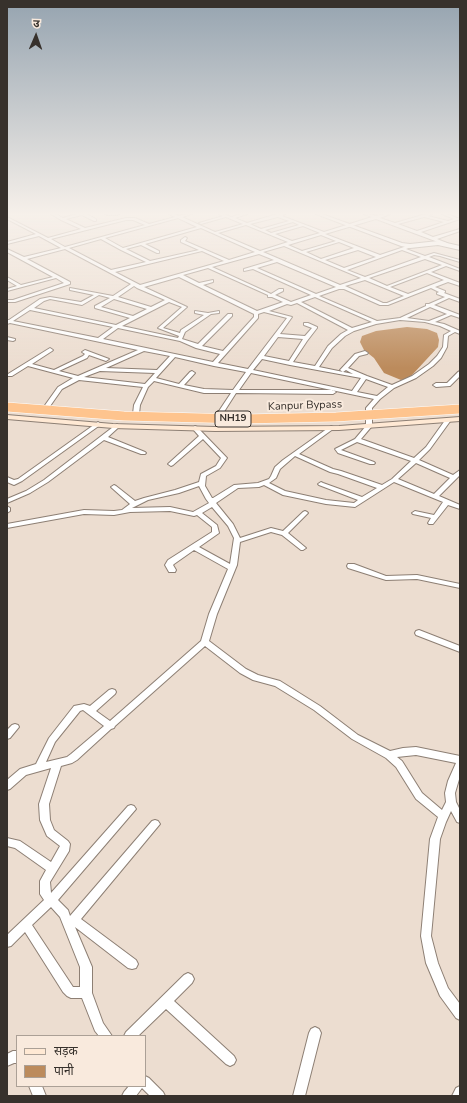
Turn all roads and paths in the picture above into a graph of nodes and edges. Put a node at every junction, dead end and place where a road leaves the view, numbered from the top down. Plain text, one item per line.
1 (36, 265) edge
2 (98, 265) edge
3 (139, 265) edge
4 (213, 265) edge
5 (262, 265) edge
6 (291, 265) edge
7 (336, 265) edge
8 (355, 265) edge
9 (404, 265) edge
10 (444, 265) edge
11 (446, 265) edge
12 (208, 267) junction
13 (254, 268) junction
14 (345, 269) junction
15 (246, 270) dead end
16 (460, 270) edge
17 (110, 272) junction
18 (428, 272) junction
19 (179, 275) junction
20 (56, 276) junction
21 (368, 278) junction
22 (8, 280) edge
23 (448, 280) junction
24 (211, 281) dead end
25 (134, 284) junction
26 (460, 284) edge
27 (199, 285) junction
28 (20, 286) junction
29 (139, 287) junction
30 (342, 287) junction
31 (388, 287) junction
32 (430, 287) junction
33 (102, 288) dead end
34 (72, 289) dead end
35 (7, 290) edge
36 (281, 290) dead end
37 (96, 294) junction
38 (270, 296) junction
39 (317, 296) junction
40 (408, 296) junction
41 (114, 297) junction
42 (448, 297) junction
43 (169, 300) junction
44 (7, 301) edge
45 (460, 301) edge
46 (285, 303) junction
47 (299, 303) junction
48 (428, 306) junction
49 (29, 308) junction
50 (151, 309) junction
51 (294, 310) dead end
52 (264, 311) junction
53 (197, 312) dead end
54 (217, 312) dead end
55 (256, 313) junction
56 (208, 314) junction
57 (450, 314) junction
58 (230, 315) dead end
59 (290, 317) junction
60 (134, 318) junction
61 (460, 318) edge
62 (400, 320) junction
63 (8, 322) edge
64 (430, 322) junction
65 (377, 323) junction
66 (306, 324) dead end
67 (118, 326) junction
68 (352, 330) junction
69 (454, 331) junction
70 (460, 333) edge
71 (277, 335) junction
72 (181, 337) junction
73 (7, 338) edge
74 (306, 338) junction
75 (13, 340) dead end
76 (99, 340) junction
77 (198, 347) junction
78 (144, 349) junction
79 (50, 350) dead end
80 (224, 353) junction
81 (365, 353) dead end
82 (174, 355) junction
83 (261, 357) junction
84 (106, 359) dead end
85 (290, 363) junction
86 (27, 364) junction
87 (214, 364) junction
88 (316, 368) junction
89 (345, 368) junction
90 (98, 369) junction
91 (249, 371) junction
92 (53, 372) junction
93 (159, 372) junction
94 (340, 373) junction
95 (460, 373) edge
96 (192, 374) dead end
97 (10, 375) dead end
98 (78, 378) junction
99 (365, 378) junction
100 (153, 379) junction
101 (436, 385) dead end
102 (146, 386) junction
103 (180, 386) junction
104 (392, 387) junction
105 (234, 392) junction
106 (351, 393) junction
107 (378, 398) junction
108 (7, 404) edge
109 (460, 406) edge
110 (7, 407) edge
111 (46, 408) junction
112 (460, 409) edge
113 (368, 413) junction
114 (460, 413) edge
115 (136, 414) junction
116 (8, 416) edge
117 (218, 417) junction
118 (460, 419) edge
119 (448, 420) junction
120 (98, 424) junction
121 (117, 426) junction
122 (369, 426) junction
123 (195, 428) junction
124 (331, 428) junction
125 (203, 436) junction
126 (104, 438) junction
127 (357, 440) junction
128 (143, 453) dead end
129 (295, 454) junction
130 (414, 460) junction
131 (372, 463) dead end
132 (171, 464) dead end
133 (460, 472) edge
134 (454, 478) junction
135 (7, 479) edge
136 (394, 480) junction
137 (14, 483) junction
138 (202, 483) junction
139 (265, 483) junction
140 (321, 484) dead end
141 (114, 487) dead end
142 (381, 487) junction
143 (7, 488) edge
144 (434, 497) junction
145 (362, 500) junction
146 (7, 501) edge
147 (212, 502) junction
148 (447, 502) junction
149 (134, 504) junction
150 (460, 507) edge
151 (124, 511) junction
152 (198, 513) junction
153 (305, 513) dead end
154 (415, 513) dead end
155 (435, 517) junction
156 (431, 524) dead end
157 (7, 526) edge
158 (284, 533) junction
159 (237, 541) junction
160 (194, 547) junction
161 (303, 548) dead end
162 (351, 566) dead end
163 (232, 568) junction
164 (172, 570) dead end
165 (460, 586) edge
166 (419, 633) dead end
167 (205, 642) junction
168 (460, 649) edge
169 (112, 692) dead end
170 (90, 711) junction
171 (111, 726) junction
172 (15, 727) dead end
173 (7, 736) edge
174 (389, 755) junction
175 (460, 760) edge
176 (58, 763) junction
177 (460, 765) edge
178 (39, 767) junction
179 (7, 786) edge
180 (451, 802) junction
181 (131, 809) dead end
182 (443, 816) junction
183 (460, 819) edge
184 (155, 824) dead end
185 (7, 842) edge
186 (52, 869) junction
187 (51, 900) junction
188 (71, 923) junction
189 (26, 925) junction
190 (7, 942) edge
191 (132, 964) dead end
192 (188, 979) dead end
193 (86, 993) junction
194 (166, 1001) junction
195 (460, 1014) edge
196 (315, 1033) dead end
197 (105, 1035) edge
198 (131, 1035) edge
199 (230, 1060) dead end
200 (146, 1083) edge
201 (136, 1087) edge
202 (460, 1092) edge
203 (128, 1096) edge
204 (159, 1096) edge
205 (299, 1096) edge
206 (458, 1096) edge

1 - 20 street
2 - 17 street
3 - 17 street
4 - 12 street
5 - 13 street
6 - 30 street
7 - 14 street
8 - 14 street
9 - 21 street
10 - 18 street
11 - 16 street
12 - 19 street
12 - 38 street
13 - 15 street
13 - 39 street
14 - 21 street
17 - 25 street
18 - 23 street
18 - 31 street
19 - 27 street
19 - 29 street
20 - 28 street
20 - 44 street
21 - 30 street
21 - 31 street
22 - 28 street
23 - 26 street
23 - 32 street
24 - 27 street
25 - 29 street
25 - 41 street
27 - 55 street
28 - 35 street
29 - 43 street
30 - 39 street
30 - 40 street
31 - 40 street
32 - 40 street
32 - 42 street
33 - 37 street
34 - 37 street
36 - 38 street
37 - 41 street
37 - 49 street
38 - 46 street
39 - 47 street
39 - 65 street
41 - 50 street
41 - 60 street
42 - 45 street
42 - 48 street
43 - 50 street
43 - 72 street
46 - 47 street
46 - 52 street
47 - 68 street
48 - 57 street
48 - 62 street
49 - 63 street
49 - 67 street
50 - 60 street
51 - 59 street
52 - 55 street
52 - 59 street
53 - 56 street
54 - 56 street
55 - 80 street
56 - 72 street
57 - 61 street
57 - 64 street
58 - 77 street
59 - 71 street
60 - 67 street
62 - 64 street
62 - 65 street
63 - 76 street
64 - 69 street
65 - 68 street
66 - 74 street
67 - 72 street
67 - 76 street
68 - 88 street
69 - 70 street
69 - 104 street
71 - 74 street
71 - 83 street
72 - 77 street
73 - 75 street
74 - 85 street
76 - 78 street
77 - 80 street
78 - 82 street
78 - 90 street
79 - 86 street
80 - 87 street
81 - 89 street
82 - 87 street
82 - 93 street
83 - 85 street
83 - 91 street
84 - 92 street
85 - 88 street
86 - 92 street
86 - 97 street
87 - 91 street
88 - 94 street
89 - 94 street
89 - 99 street
90 - 93 street
90 - 98 street
91 - 105 street
91 - 106 street
92 - 98 street
93 - 100 street
94 - 99 street
95 - 101 street
96 - 103 street
98 - 102 street
98 - 111 street
99 - 104 street
99 - 106 street
100 - 102 street
100 - 103 street
102 - 115 street
103 - 105 street
104 - 107 street
105 - 106 street
105 - 117 street
106 - 107 street
107 - 113 street
108 - 111 main road
109 - 113 main road
110 - 112 highway, Kanpur Bypass / NH19, bridge
111 - 115 main road
113 - 117 main road
113 - 122 street
114 - 116 highway, Kanpur Bypass / NH19
115 - 117 main road
116 - 120 main road
118 - 119 main road
119 - 122 main road
119 - 130 street
120 - 121 main road
120 - 137 street
121 - 123 main road
121 - 126 street
122 - 124 main road
122 - 127 street
123 - 124 main road
123 - 125 street
124 - 129 street
125 - 132 street
125 - 138 street
126 - 128 street
126 - 146 street
127 - 130 street
127 - 131 street
129 - 139 street
129 - 142 street
130 - 134 street
130 - 136 street
133 - 134 street
134 - 144 street
135 - 137 street
136 - 142 street
136 - 144 street
137 - 143 street
138 - 147 street
138 - 149 street
139 - 145 street
139 - 147 street
140 - 145 street
141 - 149 street
142 - 145 street
144 - 148 street
147 - 152 street
147 - 159 street
148 - 150 street
148 - 155 street
149 - 151 street
151 - 152 street
151 - 157 street
152 - 160 street
153 - 158 street
154 - 155 street
155 - 156 street
158 - 159 street
158 - 161 street
159 - 163 street
160 - 163 street
160 - 164 street
162 - 165 street
163 - 167 street
166 - 168 street
167 - 171 street
167 - 174 street
169 - 170 street
170 - 171 street
170 - 178 street
171 - 176 street
172 - 173 street
174 - 175 street
174 - 182 street
176 - 178 street
176 - 186 street
177 - 180 street
178 - 179 street
180 - 182 street
180 - 183 street
181 - 187 street
182 - 195 street
184 - 188 street
185 - 186 street
186 - 187 street
187 - 188 street
187 - 189 street
188 - 191 street
188 - 193 street
189 - 190 street
189 - 193 street
192 - 194 street
193 - 197 street
194 - 198 street
194 - 199 street
196 - 205 street
200 - 204 street
201 - 203 street
202 - 206 street

